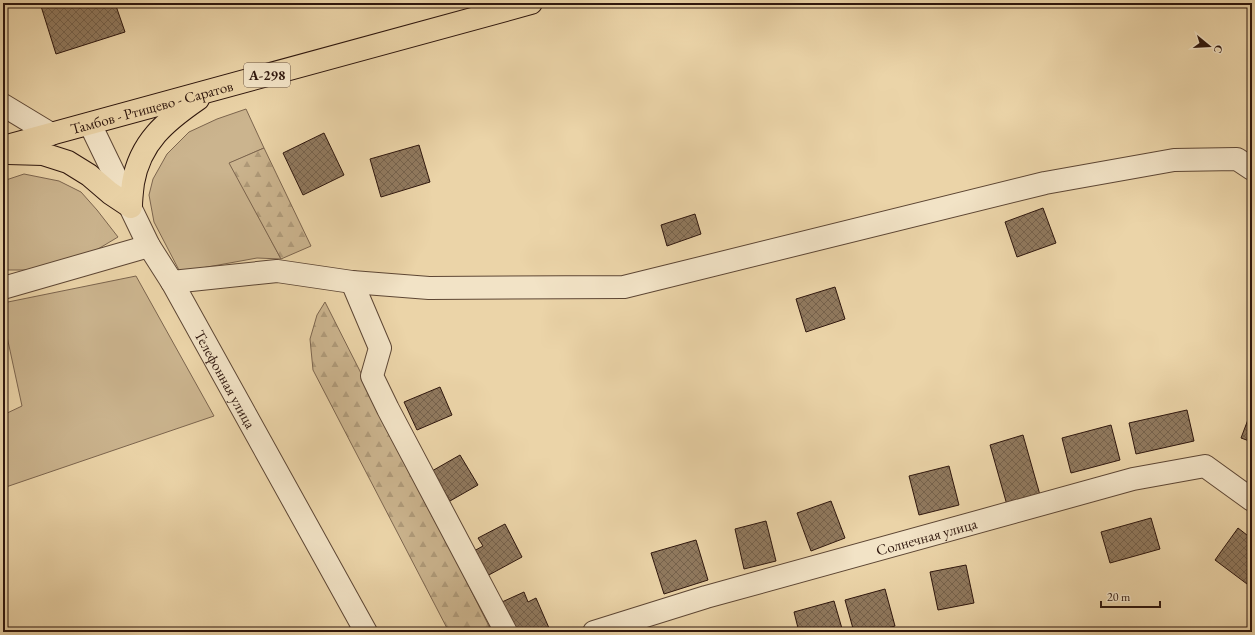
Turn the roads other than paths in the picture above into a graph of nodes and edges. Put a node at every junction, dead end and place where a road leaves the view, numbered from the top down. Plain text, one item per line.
1 (531, 3) edge
2 (212, 90) junction
3 (3, 105) edge
4 (90, 124) junction
5 (51, 134) junction
6 (3, 146) edge
7 (3, 153) edge
8 (1252, 169) edge
9 (131, 208) junction
10 (149, 246) junction
11 (172, 282) junction
12 (352, 282) junction
13 (5, 287) edge
14 (1252, 500) edge
15 (366, 632) edge
16 (506, 632) edge
17 (594, 632) edge

1 - 2 main road, Тамбов - Ртищево - Саратов / А-298
2 - 4 main road, Тамбов - Ртищево - Саратов / А-298
2 - 9 main road
3 - 5 street
4 - 5 main road, Тамбов - Ртищево - Саратов / А-298
4 - 9 street, Телефонная улица
5 - 6 main road, Тамбов - Ртищево - Саратов / А-298
7 - 9 main road
8 - 12 street
9 - 10 street, Телефонная улица
10 - 11 street, Телефонная улица
10 - 13 street
11 - 12 street
11 - 15 street, Телефонная улица
12 - 16 street
14 - 17 street, Солнечная улица

